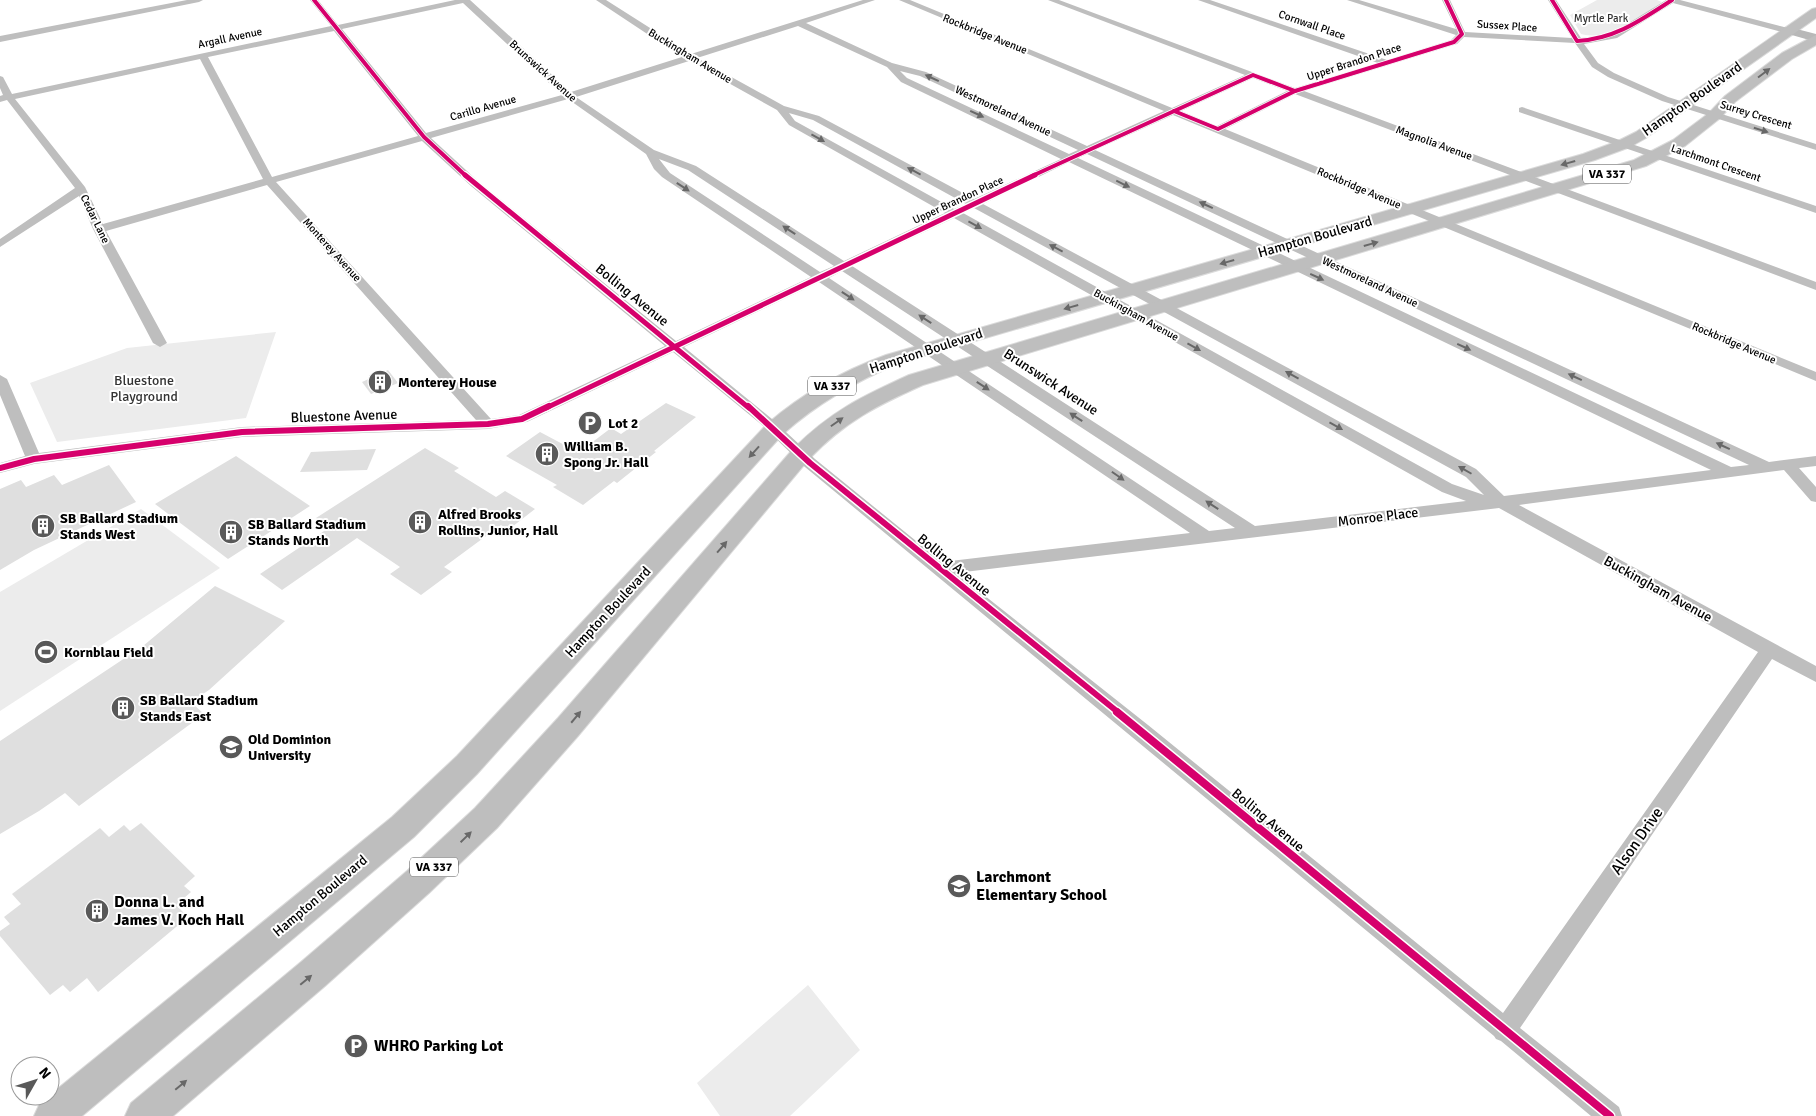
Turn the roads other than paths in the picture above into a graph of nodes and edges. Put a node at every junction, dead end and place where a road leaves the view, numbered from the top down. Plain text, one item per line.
1 (199, 0) edge
2 (314, 0) edge
3 (465, 0) edge
4 (600, 0) edge
5 (870, 0) edge
6 (903, 0) edge
7 (1052, 0) edge
8 (1202, 0) edge
9 (1351, 0) edge
10 (1446, 0) edge
11 (1552, 0) edge
12 (1671, 0) edge
13 (1816, 12) edge
14 (798, 23) junction
15 (335, 28) junction
16 (1462, 34) junction
17 (0, 39) edge
18 (1816, 39) edge
19 (1577, 41) junction
20 (1790, 43) junction
21 (1816, 44) edge
22 (1813, 54) edge
23 (203, 56) junction
24 (690, 58) junction
25 (1386, 62) junction
26 (889, 65) junction
27 (1253, 75) junction
28 (0, 79) edge
29 (1295, 91) junction
30 (569, 96) junction
31 (5, 98) edge
32 (1684, 106) junction
33 (781, 108) junction
34 (1522, 110) dead end
35 (1174, 111) junction
36 (1714, 116) junction
37 (1218, 129) junction
38 (424, 137) junction
39 (1624, 144) junction
40 (1816, 147) edge
41 (1087, 150) junction
42 (650, 152) junction
43 (1656, 155) junction
44 (1070, 158) junction
45 (1523, 176) junction
46 (270, 182) junction
47 (81, 189) junction
48 (1557, 189) junction
49 (974, 203) junction
50 (1409, 209) junction
51 (1816, 210) edge
52 (954, 213) junction
53 (1444, 222) junction
54 (99, 229) junction
55 (0, 244) edge
56 (1263, 252) junction
57 (1293, 256) junction
58 (1320, 259) junction
59 (842, 265) junction
60 (818, 276) junction
61 (1816, 286) edge
62 (1134, 289) junction
63 (1106, 298) junction
64 (1165, 306) junction
65 (1135, 315) junction
66 (957, 340) junction
67 (160, 343) dead end
68 (674, 345) junction
69 (927, 349) junction
70 (986, 359) junction
71 (956, 368) junction
72 (1816, 377) edge
73 (0, 379) edge
74 (488, 424) junction
75 (775, 429) junction
76 (801, 454) junction
77 (34, 459) junction
78 (1816, 462) edge
79 (1788, 465) junction
80 (1767, 467) junction
81 (0, 468) edge
82 (1728, 472) junction
83 (1816, 496) edge
84 (1501, 502) junction
85 (1253, 532) junction
86 (1205, 536) junction
87 (939, 569) junction
88 (1769, 650) junction
89 (1816, 675) edge
90 (1504, 1031) junction
91 (53, 1116) edge
92 (144, 1116) edge
93 (1610, 1116) edge

1 - 17 street
2 - 15 street, Bolling Avenue
3 - 15 street, Argall Avenue
3 - 30 street, Brunswick Avenue
4 - 24 street, Buckingham Avenue
5 - 14 street, Carillo Avenue
6 - 35 street, Rockbridge Avenue
7 - 27 street, Magnolia Avenue
8 - 25 street, Cornwall Place
9 - 16 street, Sussex Place
10 - 16 street
11 - 19 street, Surrey Crescent
12 - 19 street
12 - 20 street
13 - 20 main road, Hampton Boulevard / VA 337
14 - 24 street, Carillo Avenue
14 - 26 street, Westmoreland Avenue
15 - 23 street, Argall Avenue
15 - 38 street, Bolling Avenue
16 - 19 street, Sussex Place
16 - 25 street, Upper Brandon Place
18 - 20 main road, Hampton Boulevard / VA 337
18 - 20 main road
19 - 32 street, Surrey Crescent
20 - 22 main road
20 - 32 main road, Hampton Boulevard / VA 337
36 -> 20 main road, Hampton Boulevard / VA 337
21 - 22 main road
23 - 31 street, Argall Avenue
23 - 46 street, Monterey Avenue
24 - 30 street, Carillo Avenue
24 - 33 street, Buckingham Avenue
25 - 29 street, Upper Brandon Place
41 -> 26 street, Westmoreland Avenue
26 -> 44 street, Westmoreland Avenue
27 - 29 street, Magnolia Avenue
27 - 35 street, Upper Brandon Place
28 - 31 street, Cedar Lane
29 - 37 street, Upper Brandon Place
29 - 45 street, Magnolia Avenue
30 - 38 street, Carillo Avenue
30 - 42 street, Brunswick Avenue
31 - 47 street, Cedar Lane
32 - 36 street, Surrey Crescent
32 - 39 main road, Hampton Boulevard / VA 337
49 -> 33 street, Buckingham Avenue
33 -> 52 street, Buckingham Avenue
34 - 39 street, Larchmont Crescent
35 - 37 street, Rockbridge Avenue
35 - 41 street, Upper Brandon Place
36 -> 40 street, Surrey Crescent
36 - 43 main road, Hampton Boulevard / VA 337
37 - 50 street, Rockbridge Avenue
38 - 46 street, Carillo Avenue
38 - 68 street, Bolling Avenue
39 - 43 street, Larchmont Crescent
39 -> 45 main road, Hampton Boulevard / VA 337
41 - 44 street, Upper Brandon Place
57 -> 41 street, Westmoreland Avenue
59 -> 42 street, Brunswick Avenue
42 -> 60 street, Brunswick Avenue
43 - 48 main road, Hampton Boulevard / VA 337
43 - 51 street, Larchmont Crescent
44 - 49 street, Upper Brandon Place
44 -> 56 street, Westmoreland Avenue
45 - 48 street, Magnolia Avenue
45 - 50 main road, Hampton Boulevard / VA 337
46 - 54 street, Carillo Avenue
46 - 74 street, Monterey Avenue
47 - 54 street, Cedar Lane
47 - 55 street
48 - 53 main road, Hampton Boulevard / VA 337
48 - 61 street, Magnolia Avenue
49 - 52 street, Upper Brandon Place
62 -> 49 street, Buckingham Avenue
50 - 53 street, Rockbridge Avenue
50 - 57 main road, Hampton Boulevard / VA 337
52 - 59 street, Upper Brandon Place
52 -> 63 street, Buckingham Avenue
58 -> 53 main road, Hampton Boulevard / VA 337
53 - 72 street, Rockbridge Avenue
54 - 67 street, Cedar Lane
56 - 57 main road, Hampton Boulevard / VA 337
56 -> 62 main road, Hampton Boulevard / VA 337
57 - 58 main road, Hampton Boulevard / VA 337
57 - 64 main road, Hampton Boulevard / VA 337
57 -> 82 street, Westmoreland Avenue
80 -> 58 street, Westmoreland Avenue
59 - 60 street, Upper Brandon Place
66 -> 59 street, Brunswick Avenue
60 - 68 street, Upper Brandon Place
60 -> 69 street, Brunswick Avenue
62 - 63 main road, Hampton Boulevard / VA 337
62 - 64 street, Buckingham Avenue
63 - 65 street, Buckingham Avenue
63 -> 66 main road, Hampton Boulevard / VA 337
64 - 65 main road, Hampton Boulevard / VA 337
84 -> 64 street, Buckingham Avenue
65 - 70 main road, Hampton Boulevard / VA 337
65 -> 84 street, Buckingham Avenue
66 - 69 main road, Hampton Boulevard / VA 337
66 - 70 street, Brunswick Avenue
68 - 74 street, Bluestone Avenue
68 - 75 street, Bolling Avenue
69 - 71 street, Brunswick Avenue
69 - 75 main road, Hampton Boulevard / VA 337
70 - 71 main road, Hampton Boulevard / VA 337
85 -> 70 street, Brunswick Avenue
76 -> 71 main road, Hampton Boulevard / VA 337
71 -> 86 street, Brunswick Avenue
73 - 77 street
74 - 77 street, Bluestone Avenue
75 - 76 street, Bolling Avenue
75 -> 91 main road, Hampton Boulevard / VA 337
76 - 87 street, Bolling Avenue
92 -> 76 main road, Hampton Boulevard / VA 337
77 - 81 street, Bluestone Avenue
78 - 79 street, Monroe Place
79 - 80 street, Monroe Place
79 - 83 street
80 - 82 street, Monroe Place
82 - 84 street, Monroe Place
84 - 85 street, Monroe Place
84 - 88 street, Buckingham Avenue
85 - 86 street, Monroe Place
86 - 87 street, Monroe Place
87 - 90 street, Bolling Avenue
88 - 89 street, Buckingham Avenue
88 - 90 street, Alson Drive
90 - 93 street, Bolling Avenue

